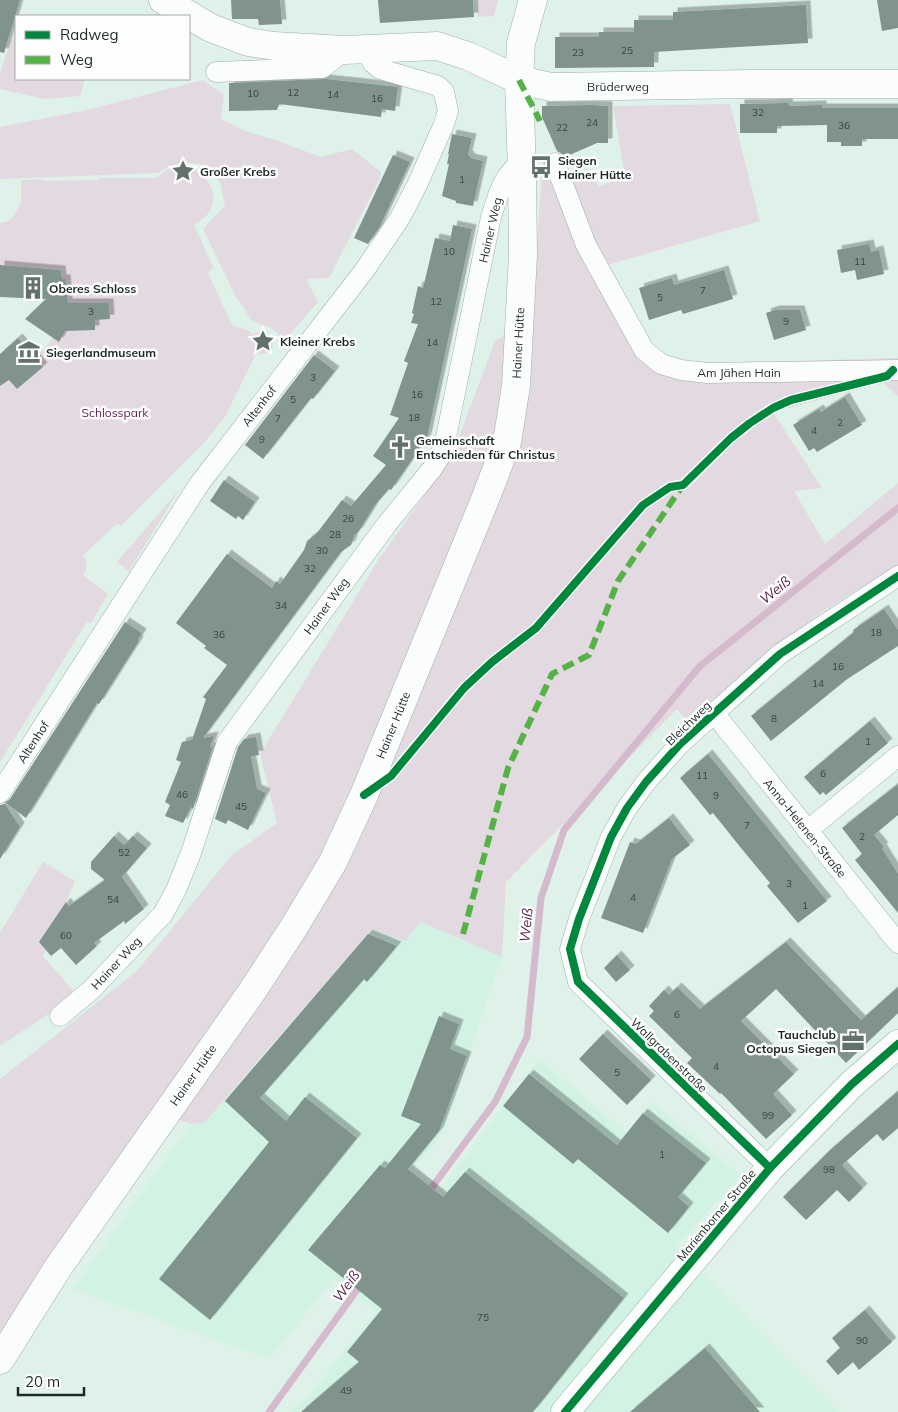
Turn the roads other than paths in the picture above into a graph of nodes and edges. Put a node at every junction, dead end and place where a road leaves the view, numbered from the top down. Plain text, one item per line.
1 (163, 0) edge
2 (533, 0) edge
3 (189, 15) edge
4 (190, 16) edge
5 (355, 49) junction
6 (216, 72) dead end
7 (519, 80) junction
8 (898, 84) edge
9 (521, 162) junction
10 (555, 163) dead end
11 (898, 370) edge
12 (898, 576) edge
13 (714, 713) junction
14 (898, 756) edge
15 (0, 793) edge
16 (807, 831) junction
17 (898, 943) edge
18 (570, 949) joint
19 (60, 1016) dead end
20 (898, 1044) edge
21 (770, 1168) junction
22 (0, 1360) edge
23 (565, 1412) edge

1 - 3 street, Brüderweg
2 - 7 street, Hainer Hütte
4 - 5 street, Brüderweg
5 - 6 street
5 - 7 street, Brüderweg
5 - 15 street, Altenhof
7 - 8 street, Brüderweg
7 - 9 street, Hainer Hütte
9 - 19 street, Hainer Weg
9 - 22 street, Hainer Hütte
10 - 11 street, Am Jähen Hain
12 - 13 street, Bleichweg
13 - 16 street, Anna-Helenen-Straße
13 - 18 street, Bleichweg
14 - 16 street
16 - 17 street, Anna-Helenen-Straße
18 - 21 street, Wallgrabenstraße
20 - 21 street, Marienborner Straße
21 - 23 street, Marienborner Straße

